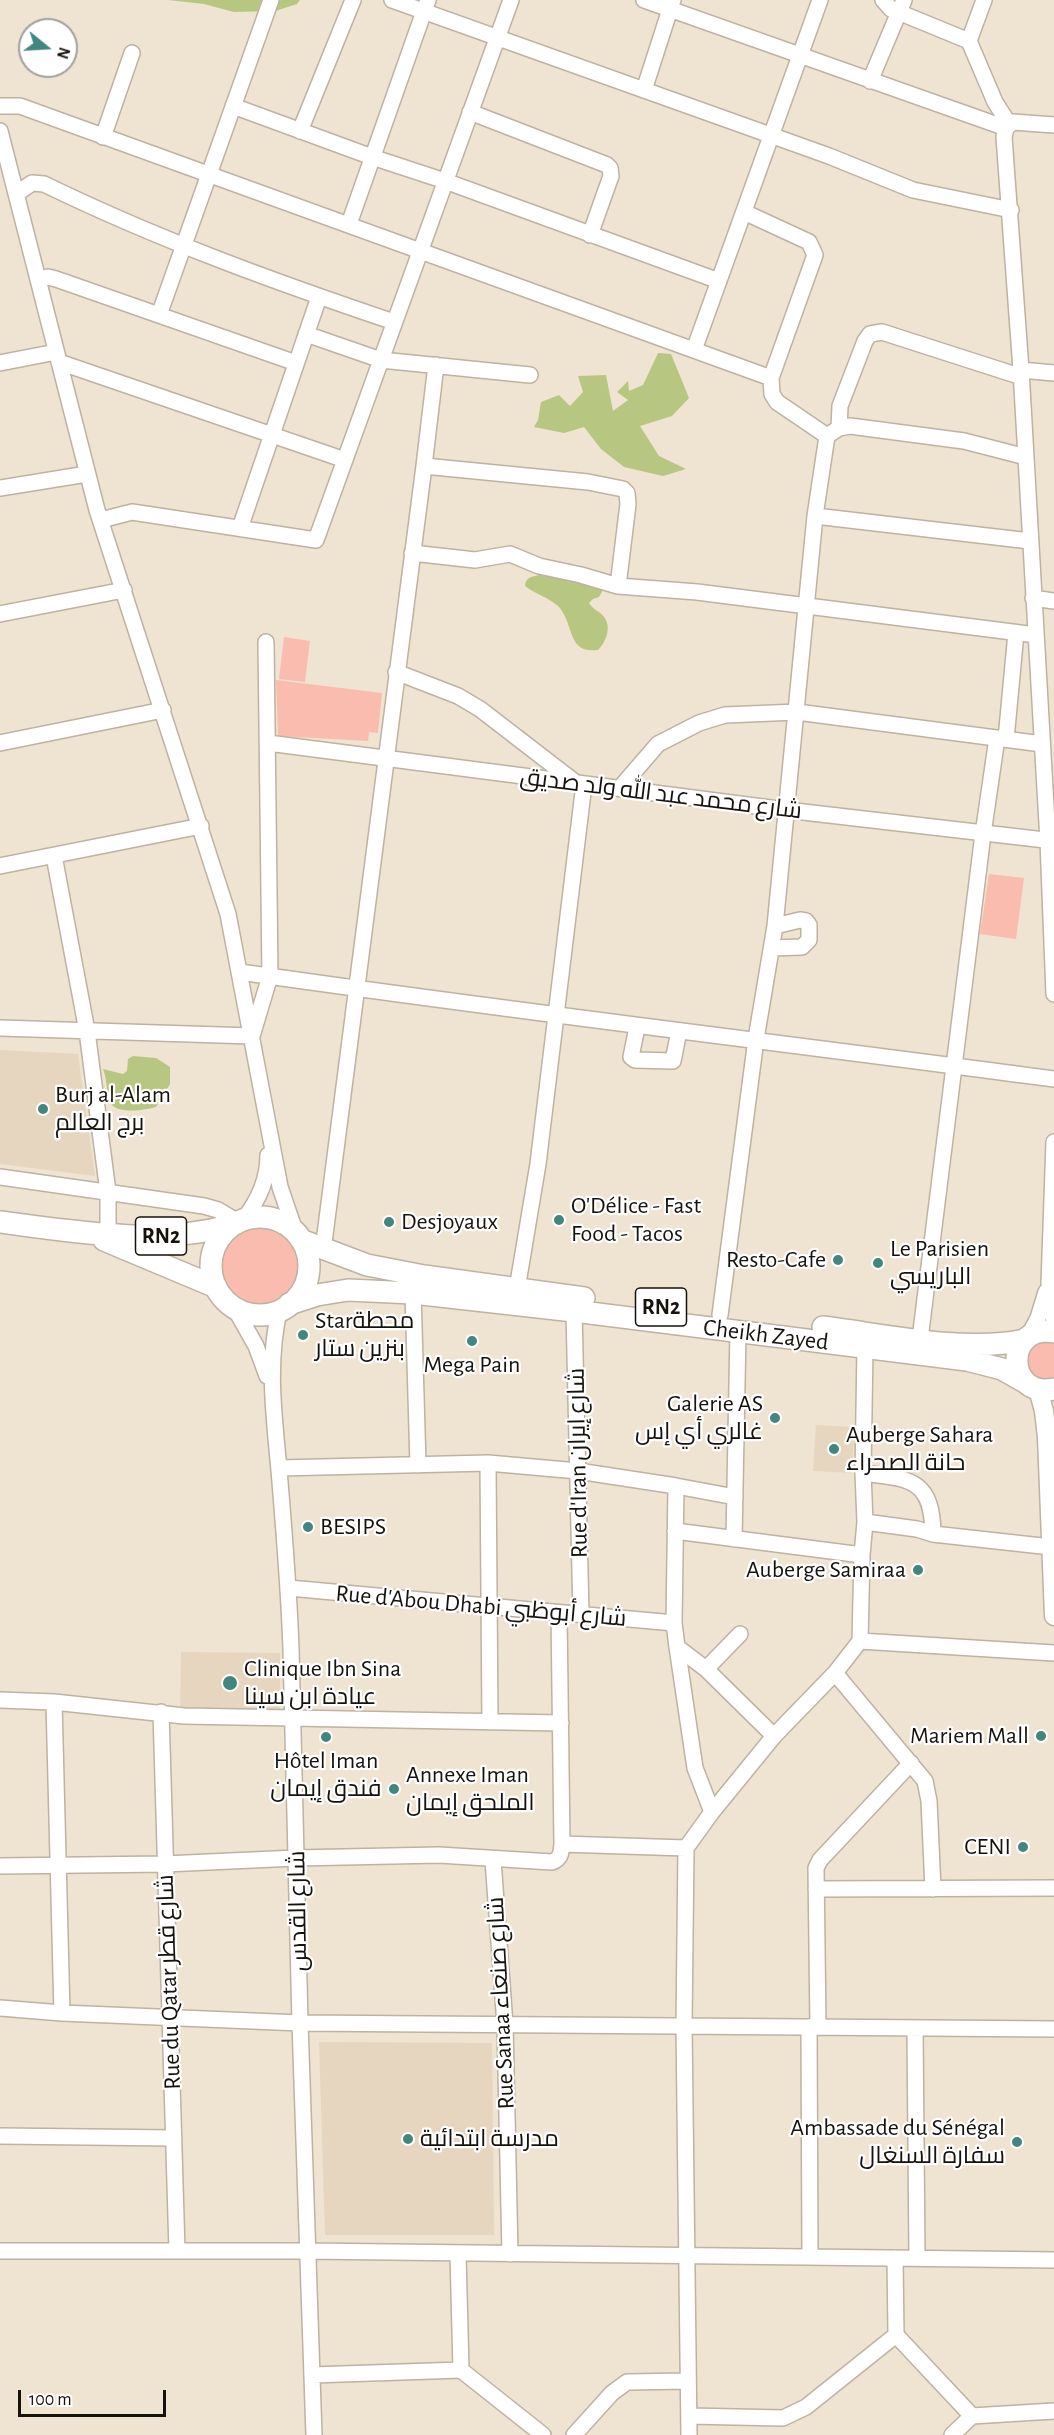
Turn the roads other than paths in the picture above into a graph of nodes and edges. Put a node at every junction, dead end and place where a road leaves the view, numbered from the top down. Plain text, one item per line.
1 (271, 0) edge
2 (353, 0) edge
3 (392, 0) edge
4 (511, 0) edge
5 (644, 0) edge
6 (820, 0) edge
7 (883, 0) edge
8 (984, 0) edge
9 (672, 5) edge
10 (426, 6) edge
11 (902, 6) edge
12 (497, 38) junction
13 (969, 41) junction
14 (132, 53) dead end
15 (800, 56) junction
16 (870, 81) junction
17 (644, 90) junction
18 (0, 106) edge
19 (232, 106) junction
20 (470, 112) junction
21 (1054, 125) edge
22 (1008, 126) junction
23 (0, 131) edge
24 (300, 131) junction
25 (771, 136) junction
26 (103, 137) junction
27 (372, 157) junction
28 (208, 176) junction
29 (445, 181) junction
30 (16, 194) junction
31 (1011, 210) junction
32 (744, 212) junction
33 (349, 224) junction
34 (590, 235) junction
35 (183, 246) junction
36 (420, 250) junction
37 (38, 280) junction
38 (719, 281) junction
39 (319, 297) junction
40 (159, 315) junction
41 (394, 322) junction
42 (306, 334) junction
43 (694, 350) junction
44 (58, 357) junction
45 (381, 360) junction
46 (0, 363) edge
47 (296, 363) junction
48 (435, 365) junction
49 (1022, 373) junction
50 (1054, 373) edge
51 (530, 375) dead end
52 (771, 378) junction
53 (833, 432) junction
54 (273, 435) junction
55 (1026, 457) junction
56 (345, 460) junction
57 (424, 466) junction
58 (87, 474) junction
59 (0, 488) edge
60 (815, 516) junction
61 (101, 520) junction
62 (240, 528) junction
63 (1030, 541) junction
64 (412, 553) junction
65 (618, 586) junction
66 (124, 590) junction
67 (1033, 598) junction
68 (1054, 601) edge
69 (808, 607) junction
70 (0, 614) edge
71 (1016, 633) junction
72 (1036, 635) junction
73 (266, 642) dead end
74 (396, 672) junction
75 (163, 710) junction
76 (797, 712) junction
77 (1001, 739) junction
78 (0, 743) edge
79 (268, 743) junction
80 (1042, 744) junction
81 (385, 759) junction
82 (580, 783) junction
83 (620, 789) junction
84 (786, 810) junction
85 (201, 826) junction
86 (983, 834) junction
87 (1051, 841) edge
88 (54, 856) junction
89 (0, 866) edge
90 (775, 926) junction
91 (772, 948) junction
92 (240, 972) junction
93 (270, 976) junction
94 (1054, 983) edge
95 (356, 988) junction
96 (1054, 994) edge
97 (558, 1014) junction
98 (637, 1027) junction
99 (0, 1028) edge
100 (87, 1031) junction
101 (679, 1031) junction
102 (252, 1036) junction
103 (756, 1039) junction
104 (954, 1066) junction
105 (1054, 1079) edge
106 (269, 1128) junction
107 (1054, 1142) edge
108 (0, 1177) edge
109 (108, 1192) junction
110 (0, 1221) edge
111 (238, 1222) junction
112 (99, 1234) junction
113 (298, 1235) junction
114 (323, 1250) junction
115 (1048, 1284) junction
116 (216, 1287) junction
117 (517, 1289) junction
118 (413, 1293) junction
119 (234, 1307) junction
120 (284, 1307) junction
121 (574, 1311) junction
122 (720, 1315) junction
123 (1054, 1323) edge
124 (738, 1331) junction
125 (1054, 1332) edge
126 (1026, 1338) junction
127 (920, 1339) junction
128 (865, 1347) junction
129 (1039, 1386) edge
130 (271, 1387) junction
131 (1053, 1409) edge
132 (1047, 1437) junction
133 (488, 1464) junction
134 (418, 1465) junction
135 (279, 1468) junction
136 (578, 1471) junction
137 (863, 1473) junction
138 (676, 1486) junction
139 (735, 1497) junction
140 (865, 1522) junction
141 (675, 1531) junction
142 (933, 1534) junction
143 (734, 1539) junction
144 (1052, 1539) edge
145 (862, 1555) junction
146 (289, 1588) junction
147 (489, 1606) junction
148 (559, 1613) junction
149 (581, 1615) junction
150 (1054, 1616) edge
151 (674, 1623) junction
152 (740, 1634) dead end
153 (860, 1641) junction
154 (676, 1647) junction
155 (1054, 1653) edge
156 (706, 1669) junction
157 (835, 1673) junction
158 (0, 1700) edge
159 (54, 1702) junction
160 (161, 1712) junction
161 (294, 1717) junction
162 (490, 1722) junction
163 (561, 1723) junction
164 (774, 1736) junction
165 (911, 1763) junction
166 (712, 1812) junction
167 (562, 1844) junction
168 (686, 1848) junction
169 (296, 1858) junction
170 (493, 1860) junction
171 (58, 1864) junction
172 (165, 1864) junction
173 (0, 1866) edge
174 (1054, 1888) edge
175 (816, 1889) junction
176 (933, 1889) junction
177 (0, 2008) edge
178 (62, 2013) junction
179 (170, 2018) junction
180 (300, 2023) junction
181 (505, 2025) junction
182 (684, 2026) junction
183 (814, 2027) junction
184 (915, 2028) junction
185 (1054, 2030) edge
186 (0, 2136) edge
187 (174, 2138) junction
188 (177, 2251) junction
189 (308, 2251) junction
190 (0, 2252) edge
191 (458, 2254) junction
192 (510, 2254) junction
193 (686, 2256) junction
194 (810, 2257) junction
195 (895, 2258) junction
196 (917, 2258) junction
197 (1054, 2260) edge
198 (896, 2335) junction
199 (462, 2370) junction
200 (312, 2375) junction
201 (688, 2381) junction
202 (1054, 2411) edge
203 (689, 2416) junction
204 (972, 2416) junction
205 (314, 2435) edge
206 (543, 2435) edge
207 (574, 2435) edge
208 (689, 2435) edge
209 (952, 2435) edge

1 - 19 street
2 - 24 street
3 - 10 street
4 - 12 street
5 - 9 street
6 - 15 street
7 - 11 street
8 - 13 street
9 - 15 street
9 - 17 street
10 - 12 street
10 - 27 street
11 - 13 street
11 - 16 street
12 - 17 street
12 - 20 street
13 - 22 street
14 - 26 street
15 - 16 street
15 - 25 street
16 - 22 street
17 - 25 street
18 - 26 street
19 - 24 street
19 - 28 street
20 - 29 street
20 - 34 street
21 - 22 street
22 - 31 street
23 - 30 street
24 - 27 street
25 - 31 street
25 - 32 street
26 - 28 street
27 - 29 street
27 - 33 street
28 - 33 street
28 - 35 street
29 - 34 street
29 - 36 street
30 - 35 street
30 - 37 street
31 - 49 street
32 - 38 street
32 - 52 street
33 - 36 street
34 - 38 street
35 - 39 street
35 - 40 street
36 - 41 street
36 - 43 street
37 - 40 street
37 - 44 street
38 - 43 street
39 - 41 street
39 - 42 street
40 - 47 street
41 - 45 street
42 - 45 street
42 - 47 street
43 - 52 street
44 - 46 street
44 - 54 street
44 - 58 street
45 - 48 street
45 - 56 street
47 - 54 street
48 - 51 street
48 - 57 street
49 - 50 street
49 - 53 street
49 - 55 street
52 - 53 street
53 - 55 street
53 - 60 street
54 - 56 street
54 - 62 street
55 - 63 street
56 - 62 street
57 - 64 street
57 - 65 street
58 - 59 street
58 - 61 street
60 - 63 street
60 - 69 street
61 - 62 street
61 - 66 street
63 - 67 street
64 - 65 street
64 - 74 street
65 - 69 street
66 - 70 street
66 - 75 street
67 - 68 street
67 - 72 street
69 - 71 street
69 - 76 street
71 - 72 street
71 - 77 street
72 - 80 street
73 - 79 street
74 - 81 street
74 - 82 street
75 - 78 street
75 - 85 street
76 - 77 street
76 - 83 street
76 - 84 street
77 - 80 street
77 - 86 street
79 - 81 street, شارع محمد عبد الله ولد صديق
79 - 93 street
80 - 87 street
81 - 82 street, شارع محمد عبد الله ولد صديق
81 - 95 street
82 - 83 street, شارع محمد عبد الله ولد صديق
82 - 97 street
83 - 84 street, شارع محمد عبد الله ولد صديق
84 - 86 street, شارع محمد عبد الله ولد صديق
84 - 90 street
85 - 88 street
85 - 92 street
86 - 87 street, شارع محمد عبد الله ولد صديق
86 - 104 street
87 - 94 street
88 - 89 street
88 - 100 street
90 - 91 street
90 - 91 street
91 - 103 street
92 - 93 street
92 - 102 street
93 - 95 street
93 - 102 street
94 - 96 street
95 - 97 street
95 - 114 street
97 - 98 street
97 - 117 street
98 - 101 street
98 - 101 street
99 - 100 street
100 - 102 street
100 - 109 street
101 - 103 street
102 - 106 street
103 - 104 street
103 - 122 street
104 - 105 street
104 - 127 street
106 - 111 street
106 - 113 street
107 - 115 street
108 - 109 street
109 - 111 street
109 - 112 street
110 - 112 highway, RN2
111 - 112 highway, RN2
111 - 113 highway
111 - 116 highway
112 - 116 highway, RN2
113 - 114 highway, Cheikh Zayed / RN2
113 - 120 highway
114 - 117 highway, Cheikh Zayed / RN2
115 - 123 street
115 - 126 street
116 - 119 highway
117 - 122 highway, Cheikh Zayed / RN2
118 - 120 highway, Cheikh Zayed / RN2
118 - 121 highway, Cheikh Zayed / RN2
118 - 134 street
119 - 120 highway
119 - 130 street
120 - 130 street
121 - 124 highway, Cheikh Zayed / RN2
121 - 136 street, Rue d'Iran شارع إيران
122 - 127 highway, Cheikh Zayed / RN2
124 - 128 highway, Cheikh Zayed / RN2
124 - 139 street
125 - 126 highway, Cheikh Zayed
126 - 127 highway, Cheikh Zayed / RN2
126 - 129 highway
128 - 129 highway, Cheikh Zayed / RN2
128 - 137 street
129 - 132 main road
130 - 135 street, شارع القدس
131 - 132 main road
132 - 144 main road
133 - 134 street
133 - 136 street
133 - 147 street
134 - 135 street
135 - 146 street, شارع القدس
136 - 138 street
136 - 149 street, Rue d'Iran شارع إيران
137 - 140 street
137 - 142 street
138 - 139 street
138 - 141 street
139 - 143 street
140 - 142 street
140 - 145 street
141 - 143 street
141 - 151 street
142 - 144 street
143 - 145 street
144 - 150 main road
145 - 153 street
146 - 147 street, Rue d'Abou Dhabi شارع أبوظبي
146 - 161 street, شارع القدس
147 - 148 street, Rue d'Abou Dhabi شارع أبوظبي
147 - 162 street
148 - 149 street, Rue d'Abou Dhabi شارع أبوظبي
148 - 163 street
149 - 151 street, Rue d'Abou Dhabi شارع أبوظبي
151 - 154 street
152 - 156 street
153 - 155 street
153 - 157 street
154 - 156 street
154 - 166 street
156 - 164 street
157 - 164 street
157 - 165 street
158 - 159 street
159 - 160 street
159 - 171 street
160 - 161 street
160 - 172 street, Rue du Qatar شارع قطر
161 - 162 street
161 - 169 street, شارع القدس
162 - 163 street
163 - 167 street
164 - 166 street
165 - 175 street
165 - 176 street
166 - 168 street
167 - 168 street
167 - 170 street
168 - 182 street
169 - 170 street
169 - 172 street
169 - 180 street, شارع القدس
170 - 181 street, Rue Sanaa شارع صنعاء
171 - 172 street
171 - 173 street
171 - 178 street
172 - 179 street, Rue du Qatar شارع قطر
174 - 176 street
175 - 176 street
175 - 183 street
177 - 178 street
178 - 179 street
179 - 180 street
179 - 187 street, Rue du Qatar شارع قطر
180 - 181 street
180 - 189 street, شارع القدس
181 - 182 street
181 - 192 street, Rue Sanaa شارع صنعاء
182 - 183 street
182 - 193 street
183 - 184 street
183 - 194 street
184 - 185 street
184 - 196 street
186 - 187 street
187 - 188 street, Rue du Qatar شارع قطر
188 - 189 street
188 - 190 street
189 - 191 street
189 - 200 street, شارع القدس
191 - 192 street
191 - 199 street
192 - 193 street
193 - 194 street
193 - 201 street
194 - 195 street
195 - 196 street
195 - 198 street
196 - 197 street
198 - 203 street
198 - 204 street
199 - 200 street
199 - 206 street
200 - 205 street, شارع القدس
201 - 203 street
201 - 207 street
202 - 204 street
203 - 208 street
204 - 209 street

